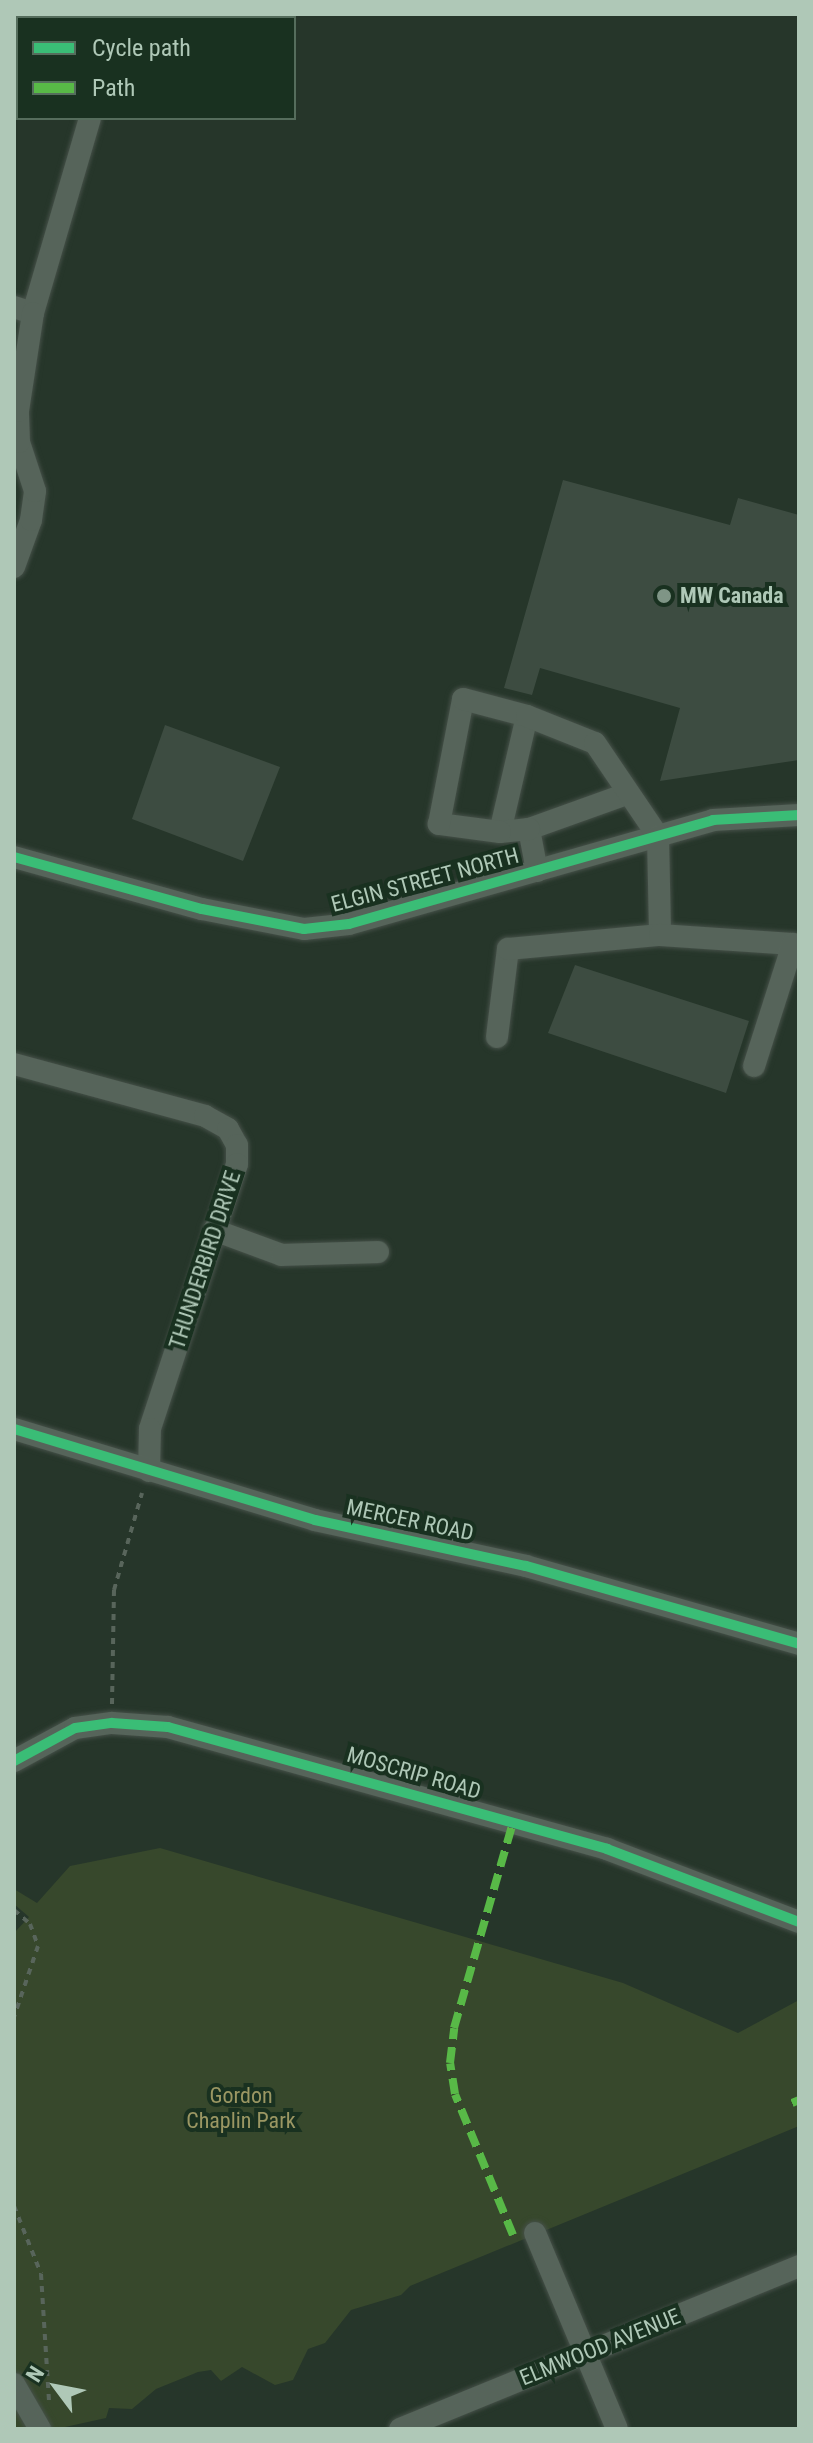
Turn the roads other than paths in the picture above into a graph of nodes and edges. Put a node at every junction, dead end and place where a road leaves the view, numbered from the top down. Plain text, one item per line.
1 (89, 120) edge
2 (24, 310) edge
3 (17, 447) edge
4 (14, 567) edge
5 (527, 716) junction
6 (627, 794) junction
7 (799, 815) edge
8 (529, 829) junction
9 (500, 832) junction
10 (658, 836) junction
11 (14, 857) edge
12 (537, 871) junction
13 (660, 935) junction
14 (497, 1037) dead end
15 (15, 1066) edge
16 (754, 1066) dead end
17 (214, 1230) junction
18 (378, 1252) dead end
19 (14, 1429) edge
20 (149, 1471) junction
21 (799, 1644) edge
22 (14, 1761) edge
23 (799, 1922) edge
24 (535, 2233) dead end
25 (799, 2266) edge
26 (585, 2353) junction
27 (14, 2384) edge
28 (44, 2423) edge
29 (400, 2429) edge
30 (617, 2429) edge

1 - 2 street
2 - 3 street
3 - 4 street
5 - 6 street
5 - 9 street
5 - 9 street
6 - 8 street
6 - 10 street
7 - 10 street, ELGIN STREET NORTH
8 - 9 street
8 - 12 street
10 - 12 street, ELGIN STREET NORTH
10 - 13 street
11 - 12 street, ELGIN STREET NORTH
13 - 14 street
13 - 16 street
15 - 17 street, THUNDERBIRD DRIVE
17 - 18 street
17 - 20 street, THUNDERBIRD DRIVE
19 - 20 street, MERCER ROAD
20 - 21 street, MERCER ROAD
22 - 23 street, MOSCRIP ROAD
24 - 26 street
25 - 26 street, ELMWOOD AVENUE
26 - 29 street, ELMWOOD AVENUE
26 - 30 street
27 - 28 street

